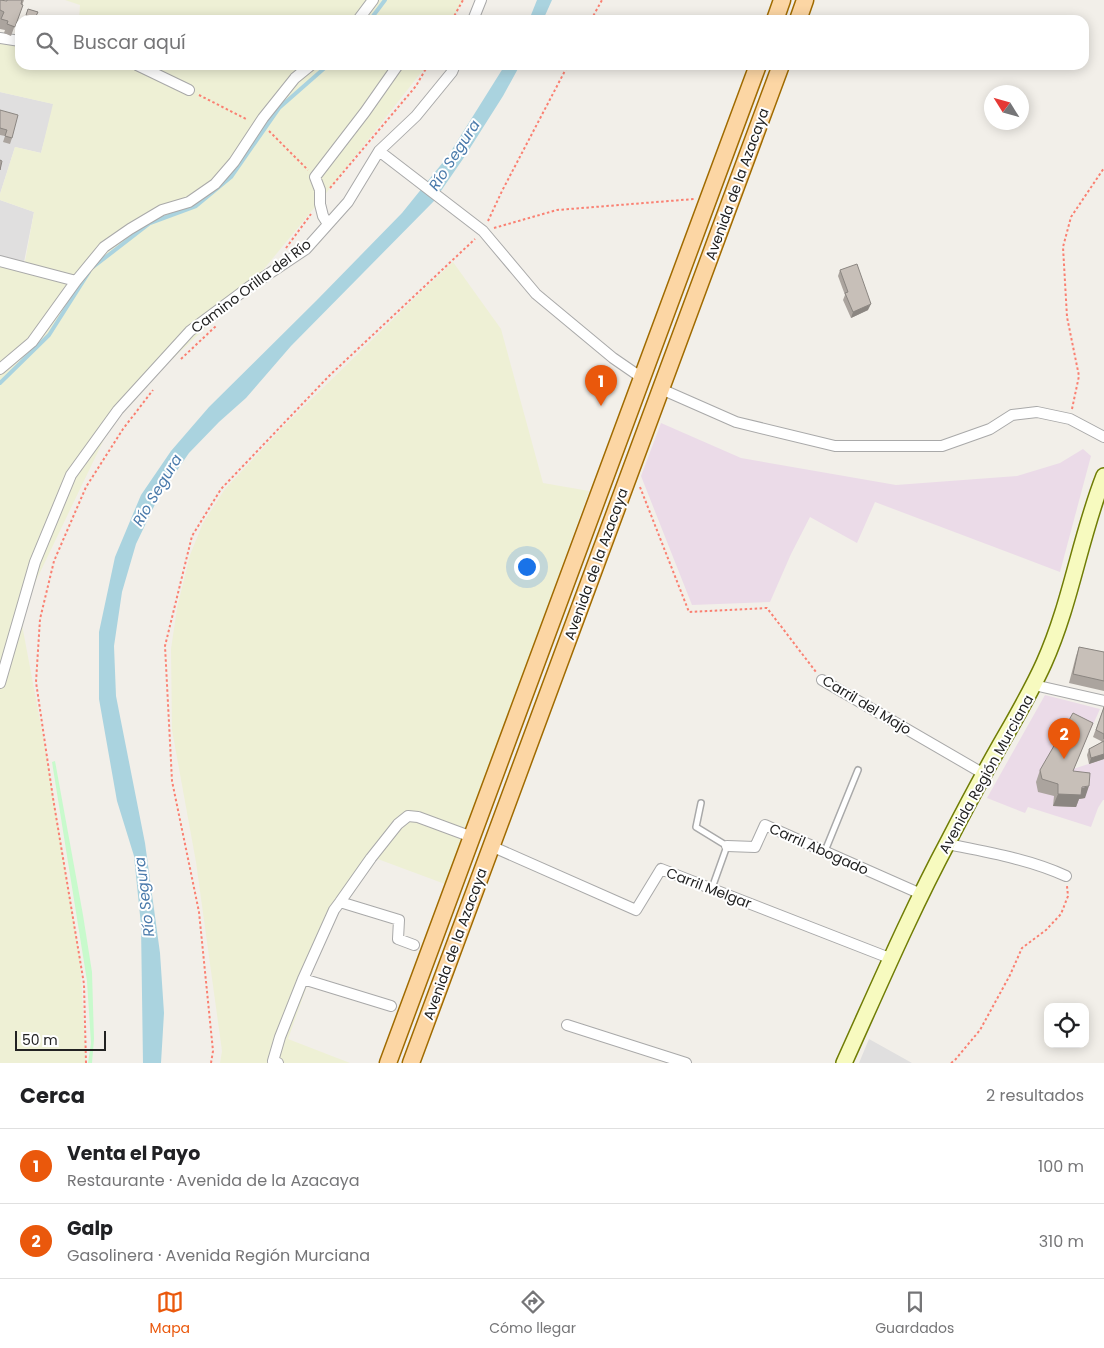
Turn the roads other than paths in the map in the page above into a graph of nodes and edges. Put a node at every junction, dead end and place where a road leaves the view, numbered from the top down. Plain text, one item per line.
1 (373, 0) edge
2 (481, 0) edge
3 (782, 0) edge
4 (805, 0) edge
5 (362, 15) edge
6 (475, 15) edge
7 (777, 15) edge
8 (800, 15) edge
9 (0, 38) edge
10 (15, 40) edge
11 (147, 70) edge
12 (305, 70) edge
13 (394, 70) edge
14 (453, 70) edge
15 (756, 70) edge
16 (779, 70) edge
17 (189, 90) road end
18 (379, 151) junction
19 (328, 224) junction
20 (0, 261) edge
21 (76, 281) junction
22 (0, 369) edge
23 (642, 378) junction
24 (661, 389) junction
25 (1104, 438) edge
26 (1104, 476) edge
27 (822, 680) road end
28 (0, 683) edge
29 (1034, 685) junction
30 (1104, 701) edge
31 (858, 770) dead end
32 (984, 774) junction
33 (701, 803) dead end
34 (472, 837) junction
35 (946, 844) junction
36 (491, 846) junction
37 (727, 846) junction
38 (825, 852) junction
39 (1066, 876) road end
40 (712, 889) junction
41 (921, 894) junction
42 (340, 902) junction
43 (414, 945) dead end
44 (892, 959) junction
45 (303, 979) junction
46 (391, 1006) dead end
47 (568, 1025) dead end
48 (278, 1063) edge
49 (388, 1063) edge
50 (411, 1063) edge
51 (686, 1063) edge
52 (844, 1063) edge

1 - 5 street
2 - 6 street
3 - 7 main road
4 - 8 main road
9 - 10 street
11 - 17 street
12 - 21 street
13 - 19 street
14 - 18 street, Camino Orilla del Río
15 - 23 main road, Avenida de la Azacaya
16 - 24 main road, Avenida de la Azacaya
18 - 19 street, Camino Orilla del Río
18 - 23 street
19 - 28 street, Camino Orilla del Río
20 - 21 street
21 - 22 street
23 - 34 main road, Avenida de la Azacaya
24 - 25 street
24 - 36 main road, Avenida de la Azacaya
26 - 29 main road, Avenida Región Murciana
27 - 32 street, Carril del Majo
29 - 30 street
29 - 32 main road, Avenida Región Murciana
31 - 38 lane
32 - 35 main road, Avenida Región Murciana
33 - 37 lane
34 - 42 street
34 - 49 main road, Avenida de la Azacaya
35 - 39 street
35 - 41 main road, Avenida Región Murciana
36 - 40 street, Carril Melgar
36 - 50 main road, Avenida de la Azacaya
37 - 38 street, Carril Abogado
37 - 40 lane
38 - 41 street, Carril Abogado
40 - 44 street, Carril Melgar
41 - 44 main road, Avenida Región Murciana
42 - 43 street
42 - 45 street
44 - 52 main road, Avenida Región Murciana
45 - 46 street
45 - 48 street
47 - 51 street

